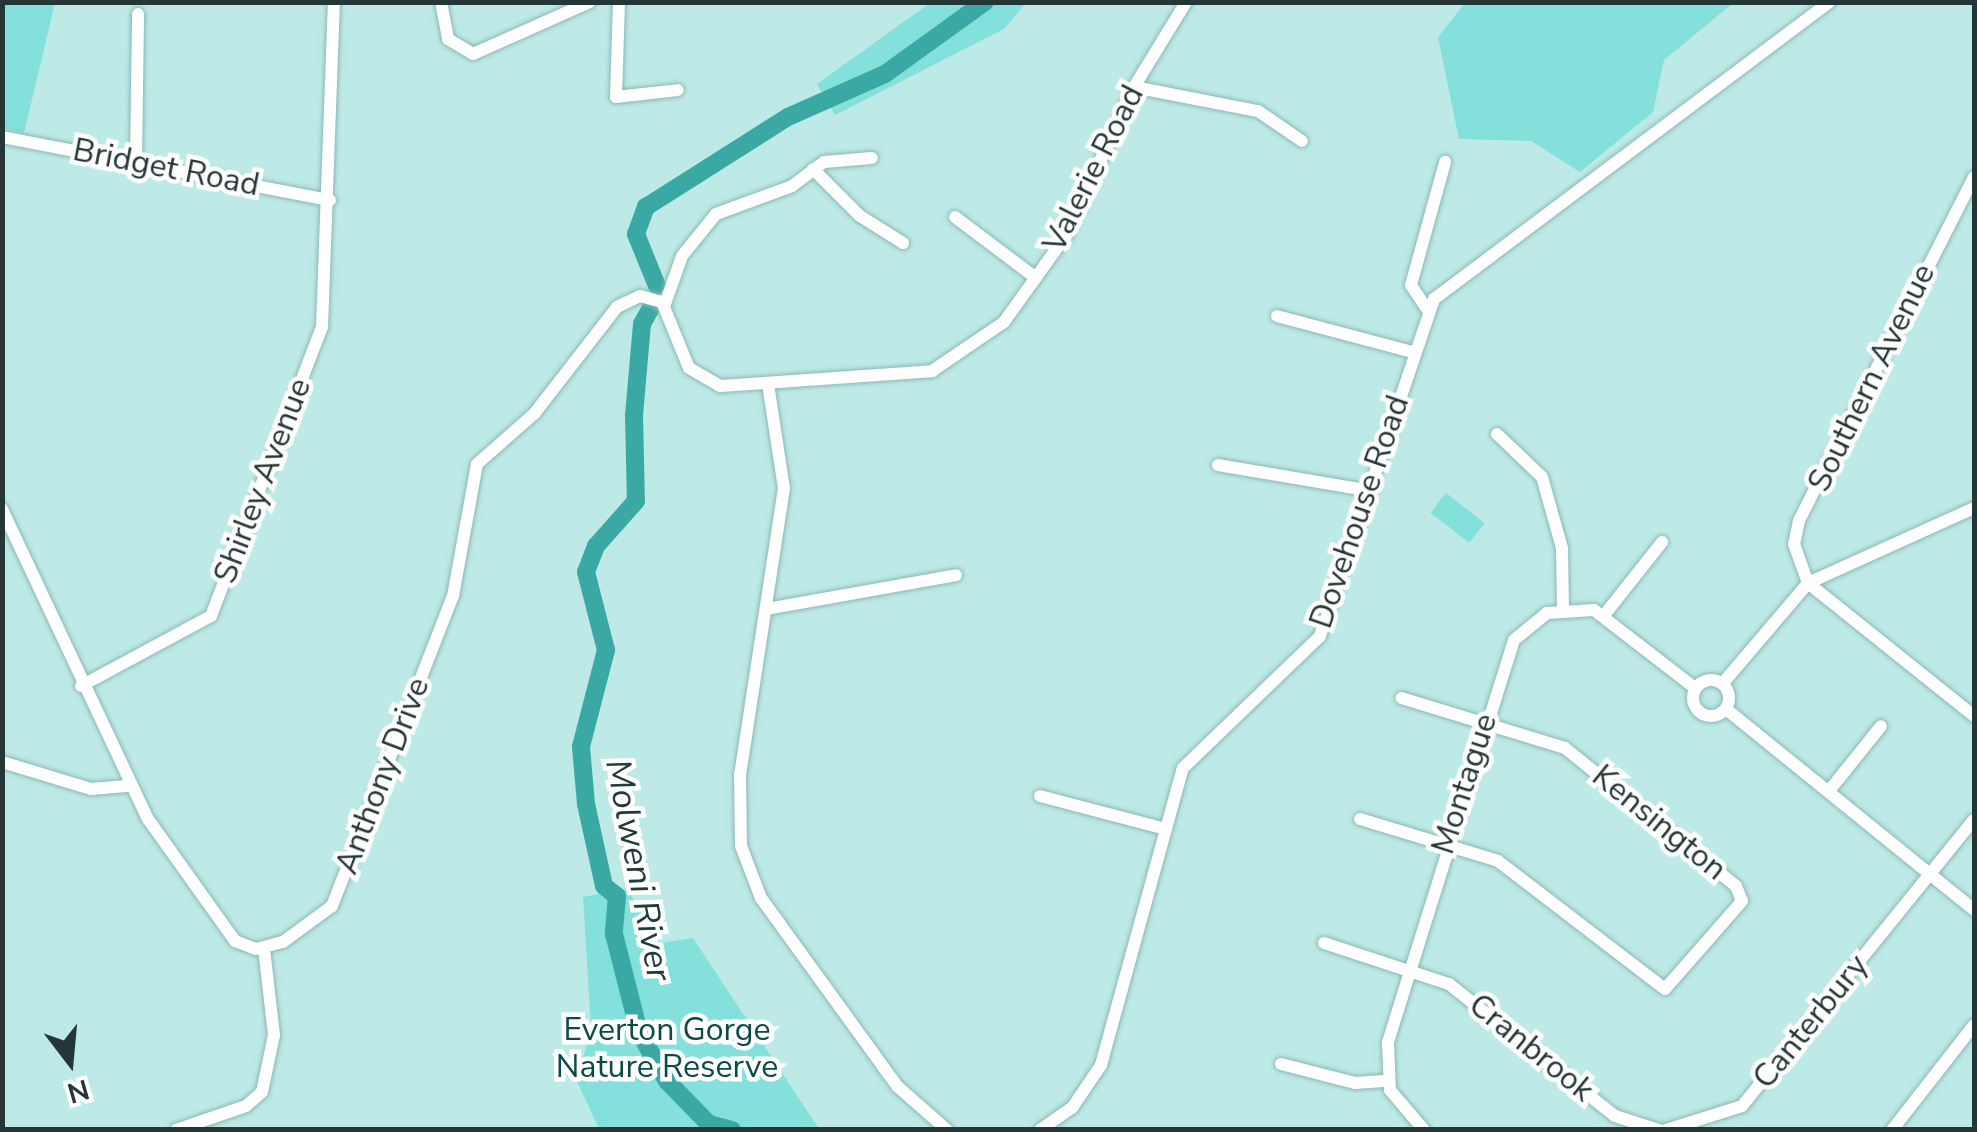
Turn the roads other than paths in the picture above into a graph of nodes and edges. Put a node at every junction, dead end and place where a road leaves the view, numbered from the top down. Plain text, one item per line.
1 (334, 2) edge
2 (442, 2) edge
3 (590, 2) edge
4 (619, 2) edge
5 (1186, 2) edge
6 (1830, 2) edge
7 (138, 14) dead end
8 (1134, 87) junction
9 (678, 90) dead end
10 (2, 137) edge
11 (1302, 141) dead end
12 (872, 158) dead end
13 (136, 162) junction
14 (1445, 162) dead end
15 (813, 169) junction
16 (1974, 177) edge
17 (330, 200) junction
18 (956, 216) dead end
19 (904, 243) dead end
20 (1036, 278) junction
21 (665, 304) junction
22 (1427, 309) junction
23 (1277, 316) dead end
24 (1412, 352) junction
25 (768, 384) junction
26 (1497, 434) dead end
27 (1218, 465) dead end
28 (1371, 491) junction
29 (1974, 508) edge
30 (2, 509) edge
31 (1662, 542) dead end
32 (956, 575) dead end
33 (1808, 582) junction
34 (766, 608) junction
35 (1562, 608) junction
36 (1604, 614) junction
37 (1723, 683) junction
38 (81, 686) junction
39 (1696, 688) junction
40 (1401, 698) dead end
41 (1726, 710) junction
42 (1974, 716) edge
43 (1486, 721) junction
44 (1881, 726) dead end
45 (2, 762) edge
46 (129, 786) junction
47 (1829, 791) junction
48 (1040, 796) dead end
49 (1360, 819) dead end
50 (1974, 820) edge
51 (1166, 828) junction
52 (1444, 843) junction
53 (1930, 874) junction
54 (1974, 910) edge
55 (1324, 943) dead end
56 (264, 948) junction
57 (1410, 965) junction
58 (1974, 1026) edge
59 (1282, 1064) dead end
60 (1387, 1080) junction
61 (1651, 1128) edge
62 (176, 1130) edge
63 (947, 1130) edge
64 (1040, 1130) edge
65 (1424, 1130) edge
66 (1662, 1130) edge
67 (1892, 1130) edge

1 - 17 street, Shirley Avenue
2 - 3 street
4 - 9 street
5 - 8 street, Valerie Road
6 - 22 street, Dovehouse Road
7 - 13 street
8 - 11 street
8 - 20 street, Valerie Road
10 - 13 street, Bridget Road
12 - 15 street
13 - 17 street, Bridget Road
14 - 22 street
15 - 19 street
15 - 21 street
16 - 33 street, Southern Avenue
17 - 38 street, Shirley Avenue
18 - 20 street
20 - 25 street, Valerie Road
21 - 25 street
21 - 56 street, Anthony Drive
22 - 24 street, Dovehouse Road
23 - 24 street
24 - 28 street, Dovehouse Road
25 - 34 street
26 - 35 street
27 - 28 street
28 - 51 street, Dovehouse Road
29 - 33 street
30 - 38 street
31 - 36 street
32 - 34 street
33 - 37 street
33 - 42 street
34 - 63 street
35 - 36 street
35 - 43 street, Montague
36 - 39 street
37 - 39 street
37 - 41 street
38 - 46 street
39 - 41 street
40 - 43 street
41 - 47 street
43 - 52 street, Montague
43 - 52 street, Kensington
44 - 47 street
45 - 46 street
46 - 56 street
47 - 53 street
48 - 51 street
49 - 52 street
50 - 53 street, Canterbury
51 - 64 street, Dovehouse Road
52 - 57 street, Montague
53 - 54 street
53 - 66 street, Canterbury
55 - 57 street, Cranbrook
56 - 62 street
57 - 60 street, Montague
57 - 61 street, Cranbrook
58 - 67 street
59 - 60 street
60 - 65 street
61 - 66 street, Canterbury

